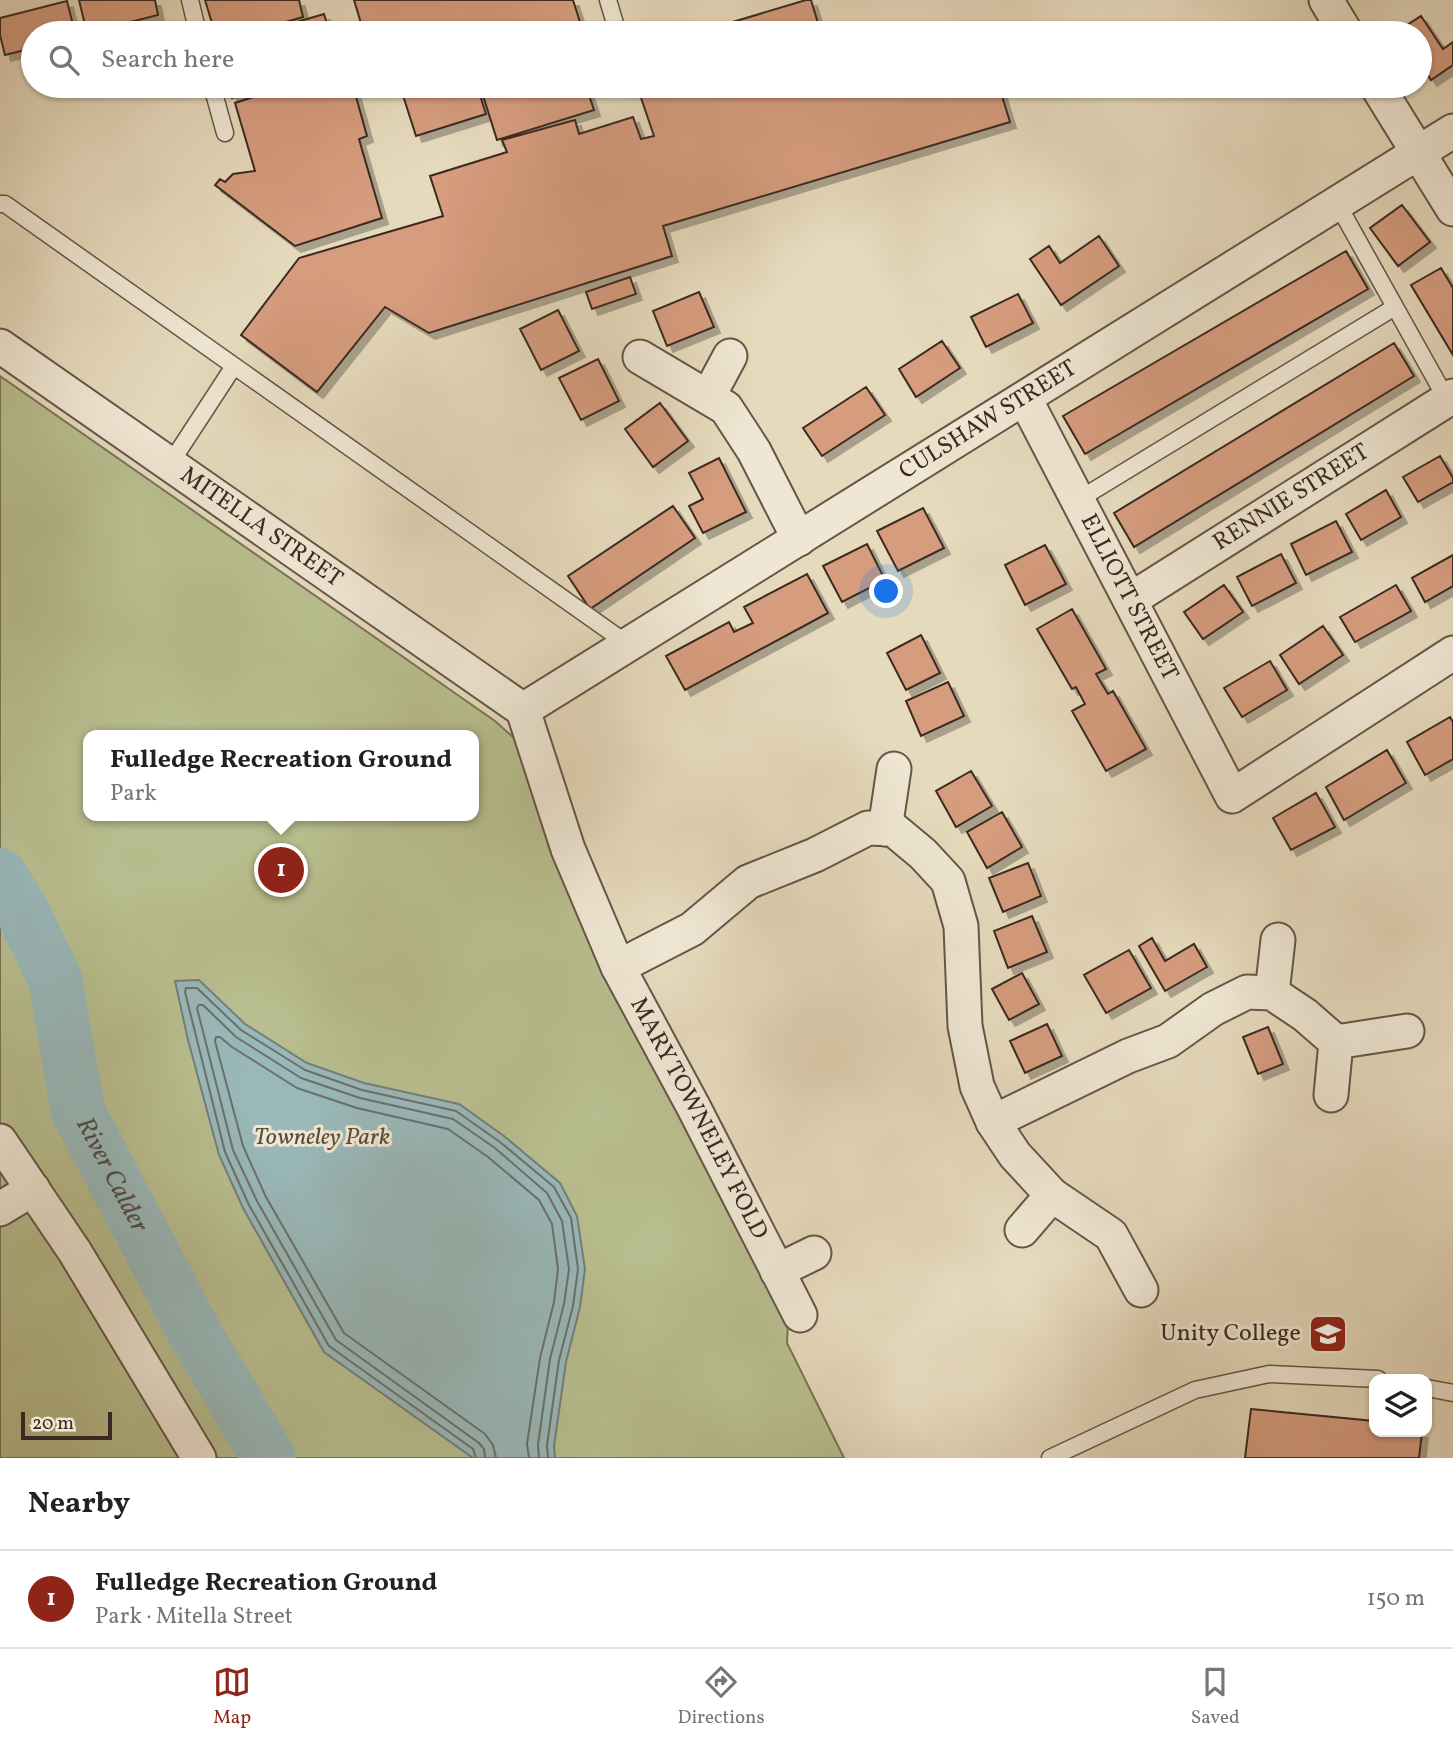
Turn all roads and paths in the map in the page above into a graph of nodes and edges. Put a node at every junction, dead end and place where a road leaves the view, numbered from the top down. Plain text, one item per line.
1 (190, 0) edge
2 (608, 0) edge
3 (1326, 0) edge
4 (195, 21) edge
5 (614, 21) edge
6 (1339, 21) edge
7 (215, 98) edge
8 (1384, 98) edge
9 (1453, 131) edge
10 (225, 133) dead end
11 (1418, 153) junction
12 (1337, 203) junction
13 (0, 204) edge
14 (1453, 209) edge
15 (1395, 307) junction
16 (0, 346) edge
17 (640, 356) dead end
18 (730, 356) dead end
19 (234, 366) junction
20 (708, 397) junction
21 (1450, 398) edge
22 (1025, 399) junction
23 (170, 464) junction
24 (1078, 500) junction
25 (799, 539) junction
26 (1130, 600) junction
27 (629, 645) junction
28 (1453, 653) edge
29 (523, 710) junction
30 (894, 769) dead end
31 (885, 829) junction
32 (1278, 940) dead end
33 (618, 967) junction
34 (1272, 993) junction
35 (1407, 1031) dead end
36 (1336, 1042) junction
37 (1331, 1095) dead end
38 (993, 1122) junction
39 (0, 1141) edge
40 (33, 1189) junction
41 (1052, 1195) junction
42 (0, 1209) edge
43 (1022, 1230) dead end
44 (814, 1253) dead end
45 (777, 1271) junction
46 (1141, 1290) dead end
47 (800, 1315) dead end
48 (1369, 1379) edge
49 (1432, 1389) edge
50 (1453, 1393) edge
51 (199, 1458) edge
52 (1050, 1458) edge

1 - 4 lane
2 - 5 lane
3 - 6 street
7 - 10 lane
8 - 11 street
9 - 11 street, CULSHAW STREET
11 - 12 street, CULSHAW STREET
11 - 14 street
12 - 15 lane
12 - 22 street, CULSHAW STREET
13 - 19 lane
15 - 21 lane
15 - 24 lane
16 - 23 street, MITELLA STREET
17 - 20 street
18 - 20 street
19 - 23 lane
19 - 27 lane
20 - 25 street
21 - 26 street, RENNIE STREET
22 - 24 street, ELLIOTT STREET
22 - 25 street, CULSHAW STREET
23 - 29 street, MITELLA STREET
24 - 26 street, ELLIOTT STREET
25 - 27 street, CULSHAW STREET
26 - 28 street, ELLIOTT STREET
27 - 29 street, CULSHAW STREET
29 - 33 street, MARY TOWNELEY FOLD
30 - 31 street
31 - 33 street, MARY TOWNELEY FOLD
31 - 38 street
32 - 34 street
33 - 45 street, MARY TOWNELEY FOLD
34 - 36 street
34 - 38 street
35 - 36 street
36 - 37 street
38 - 41 street
39 - 40 street
40 - 42 street
40 - 51 street
41 - 43 street
41 - 46 street
44 - 45 street, MARY TOWNELEY FOLD
45 - 47 street, MARY TOWNELEY FOLD
48 - 52 lane
49 - 50 lane

